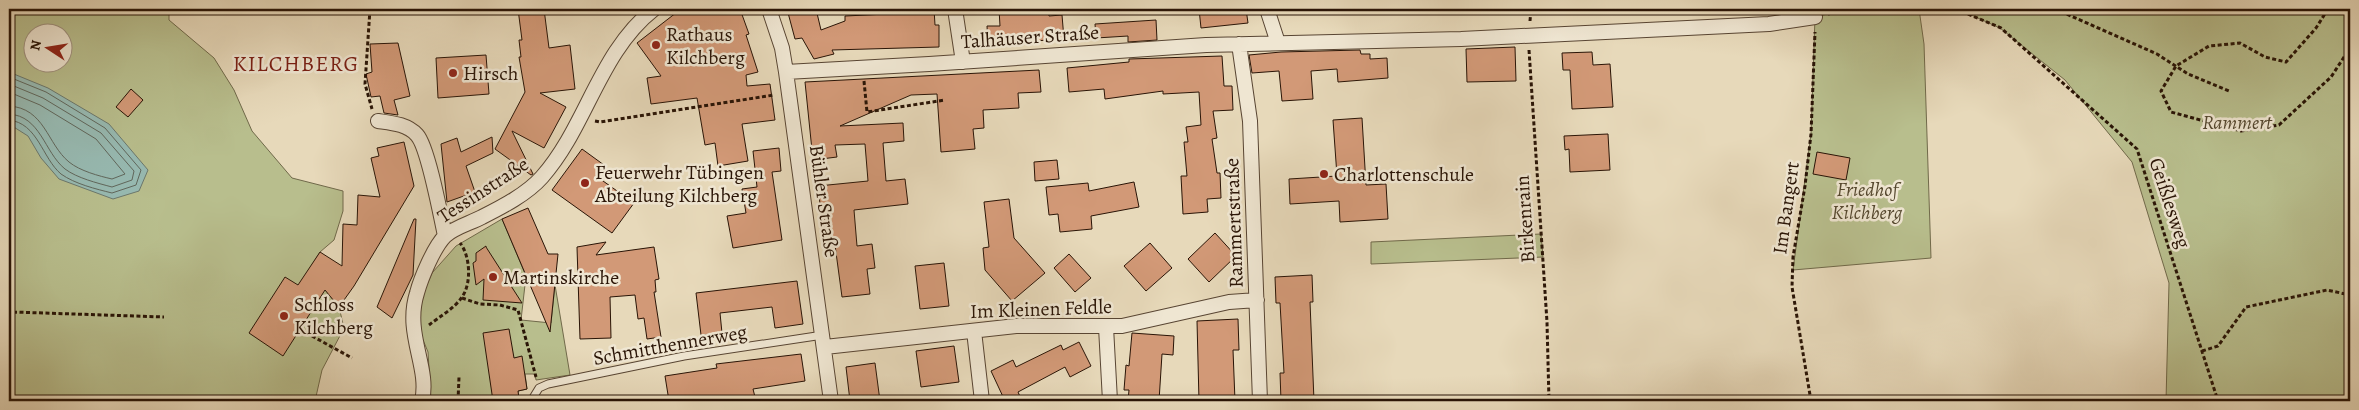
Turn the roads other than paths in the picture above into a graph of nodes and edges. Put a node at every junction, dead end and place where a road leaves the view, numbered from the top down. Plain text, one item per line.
1 (654, 9) edge
2 (769, 9) edge
3 (955, 9) edge
4 (1267, 9) edge
5 (1815, 17) road end
6 (1278, 43) junction
7 (1239, 44) junction
8 (963, 62) junction
9 (786, 72) junction
10 (378, 121) road end
11 (445, 236) junction
12 (1257, 300) junction
13 (1106, 327) junction
14 (974, 331) junction
15 (824, 341) junction
16 (422, 401) edge
17 (531, 401) edge
18 (831, 401) edge
19 (982, 401) edge
20 (1110, 401) edge
21 (1260, 401) edge

1 - 11 street, Tessinstraße
2 - 9 street, Bühler Straße
3 - 8 street
4 - 6 street
5 - 6 street, Talhäuser Straße
6 - 7 street, Talhäuser Straße
7 - 8 street, Talhäuser Straße
7 - 12 street, Rammertstraße
8 - 9 street, Talhäuser Straße
9 - 15 street, Bühler Straße
10 - 11 street
11 - 16 street, Tessinstraße
12 - 13 street, Im Kleinen Feldle
12 - 21 street, Rammertstraße
13 - 14 street, Im Kleinen Feldle
13 - 20 street
14 - 15 street, Im Kleinen Feldle
14 - 19 street
15 - 17 lane, Schmitthennerweg
15 - 18 street, Bühler Straße

